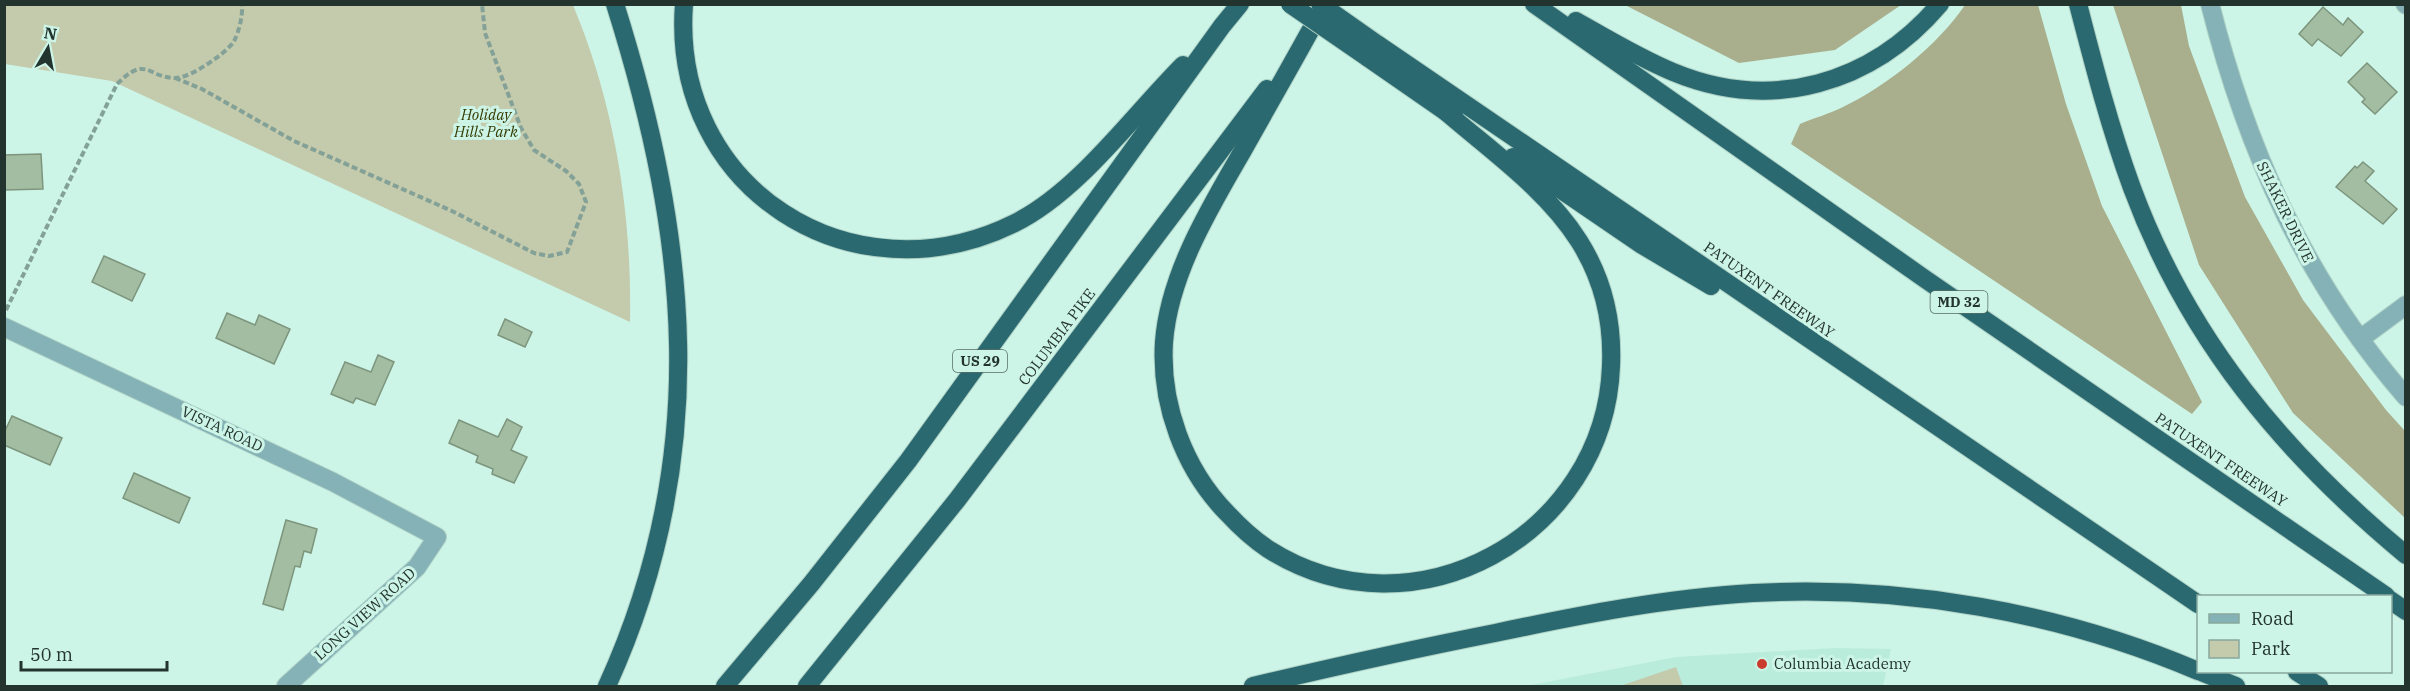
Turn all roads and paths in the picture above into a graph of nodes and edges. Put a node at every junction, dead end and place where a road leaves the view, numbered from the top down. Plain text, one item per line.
1 (242, 4) edge
2 (482, 4) edge
3 (615, 4) edge
4 (684, 4) edge
5 (1240, 4) edge
6 (1290, 4) edge
7 (1320, 4) edge
8 (1330, 4) edge
9 (1534, 4) edge
10 (1546, 4) edge
11 (1940, 4) edge
12 (2078, 4) edge
13 (2210, 4) edge
14 (1222, 26) junction
15 (1310, 31) junction
16 (1372, 50) junction
17 (175, 78) junction
18 (1445, 111) junction
19 (2406, 305) edge
20 (4, 314) edge
21 (4, 327) edge
22 (2360, 339) junction
23 (1856, 373) junction
24 (2406, 397) edge
25 (437, 537) joint
26 (2406, 555) edge
27 (2382, 595) edge
28 (2392, 601) edge
29 (2197, 603) edge
30 (2406, 611) edge
31 (2197, 670) edge
32 (2204, 673) edge
33 (2298, 673) edge
34 (286, 687) edge
35 (608, 687) edge
36 (725, 687) edge
37 (807, 687) edge
38 (1253, 687) edge
39 (2236, 687) edge
40 (2319, 687) edge

1 - 17 path
2 - 17 path
3 - 35 highway
4 - 14 highway
5 - 14 highway, US 29
6 - 16 highway, bridge
7 - 16 highway, PATUXENT FREEWAY, bridge
8 - 15 highway, COLUMBIA PIKE
9 - 27 highway, PATUXENT FREEWAY / MD 32
10 - 11 highway
12 - 26 highway
13 - 22 street, SHAKER DRIVE
14 - 36 highway, US 29
15 - 18 highway
15 - 37 highway, COLUMBIA PIKE
16 - 18 highway
16 - 23 highway, PATUXENT FREEWAY
17 - 20 path
18 - 23 highway
19 - 22 street
21 - 25 street, VISTA ROAD
22 - 24 street, SHAKER DRIVE
23 - 29 highway, PATUXENT FREEWAY
25 - 34 street, LONG VIEW ROAD
28 - 30 highway
31 - 38 highway
32 - 39 highway
33 - 40 highway

